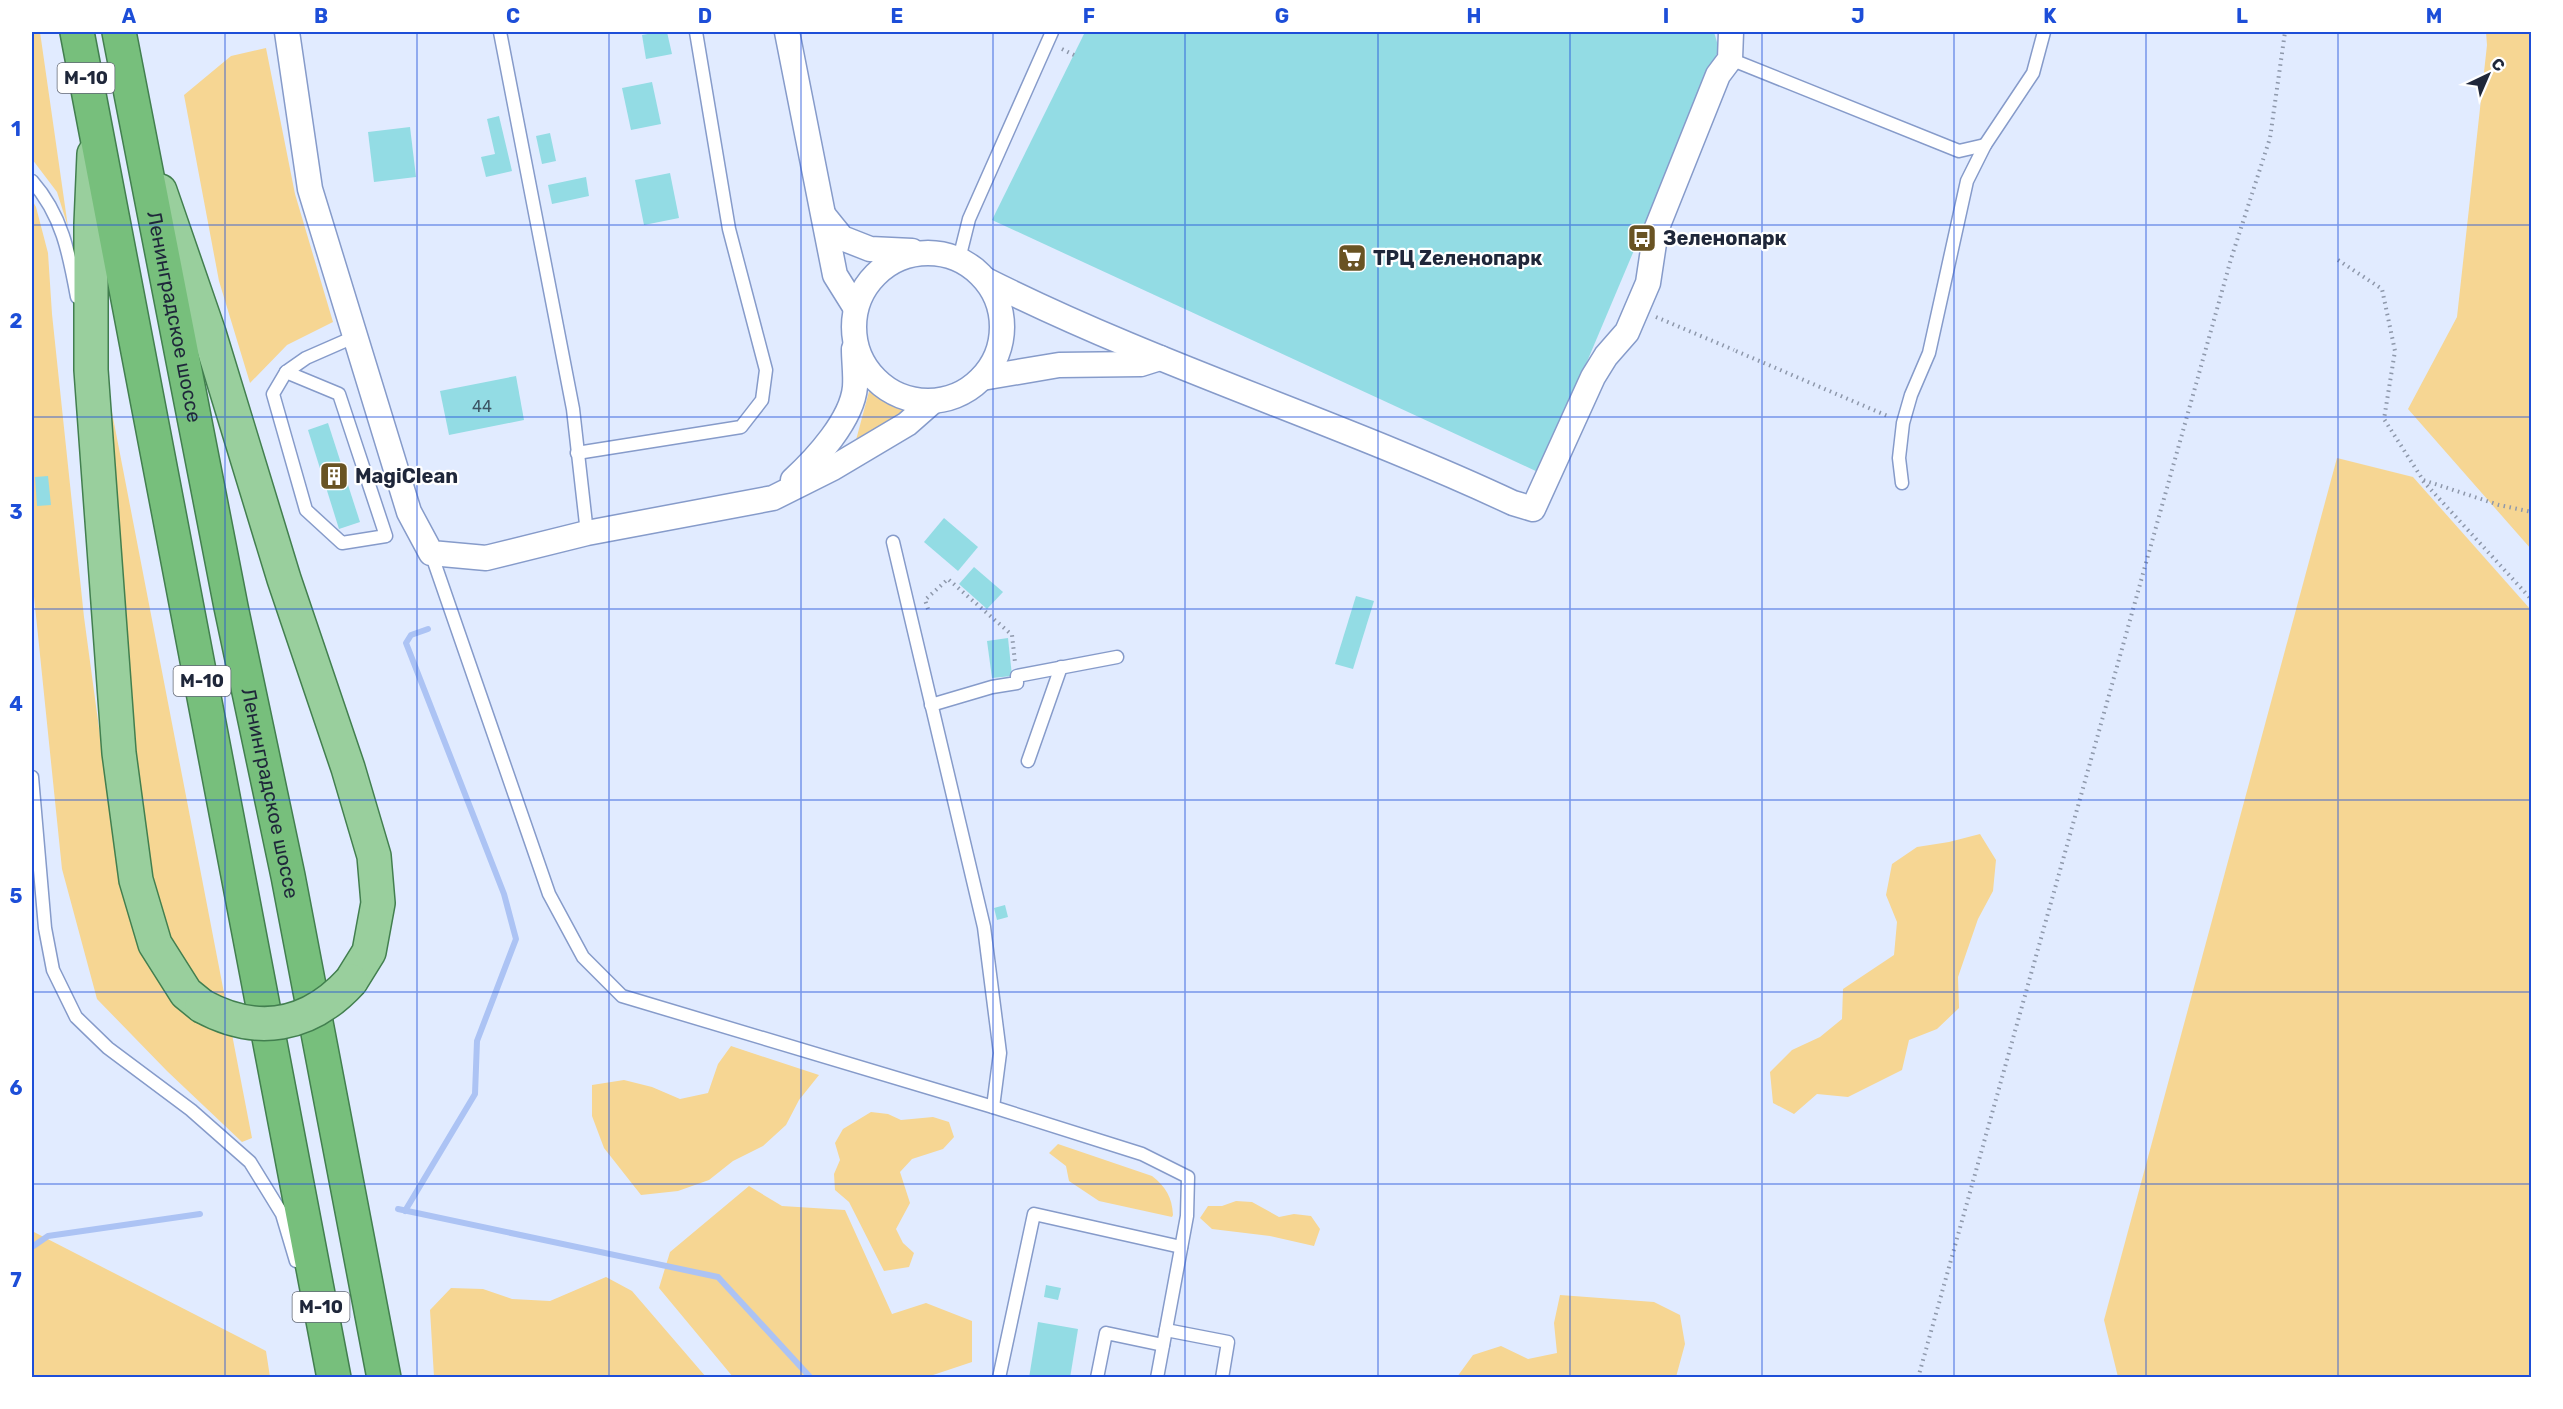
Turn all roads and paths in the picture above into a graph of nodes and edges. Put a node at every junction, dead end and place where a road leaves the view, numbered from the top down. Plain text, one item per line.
1 (76, 32) edge
2 (119, 32) edge
3 (287, 32) edge
4 (500, 32) edge
5 (696, 32) edge
6 (787, 32) edge
7 (1052, 32) edge
8 (1731, 32) edge
9 (2044, 32) edge
10 (2285, 32) edge
11 (1730, 59) junction
12 (138, 124) junction
13 (95, 125) junction
14 (1985, 145) junction
15 (32, 181) edge
16 (825, 217) junction
17 (921, 252) junction
18 (959, 259) junction
19 (2338, 260) dead end
20 (986, 280) junction
21 (855, 307) junction
22 (1652, 315) dead end
23 (853, 335) junction
24 (354, 337) junction
25 (1160, 358) junction
26 (91, 370) junction
27 (286, 372) junction
28 (982, 378) junction
29 (932, 402) junction
30 (1903, 423) junction
31 (577, 453) junction
32 (2423, 480) junction
33 (1902, 483) dead end
34 (773, 498) junction
35 (2532, 512) edge
36 (588, 533) junction
37 (893, 542) dead end
38 (431, 553) junction
39 (2532, 600) edge
40 (928, 609) dead end
41 (1117, 657) dead end
42 (1061, 668) junction
43 (1017, 675) junction
44 (931, 705) junction
45 (1028, 761) dead end
46 (32, 777) edge
47 (993, 1107) junction
48 (1181, 1247) junction
49 (299, 1271) dead end
50 (305, 1294) dead end
51 (1166, 1330) junction
52 (1163, 1345) junction
53 (333, 1377) edge
54 (384, 1377) edge
55 (999, 1377) edge
56 (1097, 1377) edge
57 (1157, 1377) edge
58 (1222, 1377) edge
59 (1918, 1377) edge

1 - 13 highway, М-10
2 - 12 highway, Ленинградское шоссе / М-10
3 - 24 street
4 - 31 lane
5 - 31 lane
6 - 16 street
7 - 18 lane
8 - 11 street
9 - 14 lane
10 - 59 path
11 - 14 lane
11 - 25 street
12 - 26 main road, М-10, bridge
12 - 54 highway, Ленинградское шоссе / М-10
13 - 26 main road, М-10
13 - 53 highway, М-10
14 - 30 lane
15 - 26 lane
16 - 17 street
16 - 21 street
17 - 18 street
17 - 21 street
18 - 20 street
19 - 32 path
20 - 25 street
20 - 28 street
21 - 23 street
22 - 30 path
23 - 29 street
23 - 34 street
24 - 27 lane
24 - 38 street
25 - 28 street
27 - 27 lane
28 - 29 street
29 - 34 street
30 - 33 lane
31 - 36 lane
32 - 35 path
32 - 39 path
34 - 36 street
36 - 38 street
37 - 44 lane
38 - 47 lane
40 - 43 path
41 - 42 lane
42 - 43 lane
42 - 45 lane
43 - 44 lane
44 - 47 lane
46 - 49 lane
47 - 48 lane
48 - 51 lane
48 - 55 lane
50 - 53 lane
51 - 52 lane
51 - 58 lane
52 - 56 lane
52 - 57 lane

